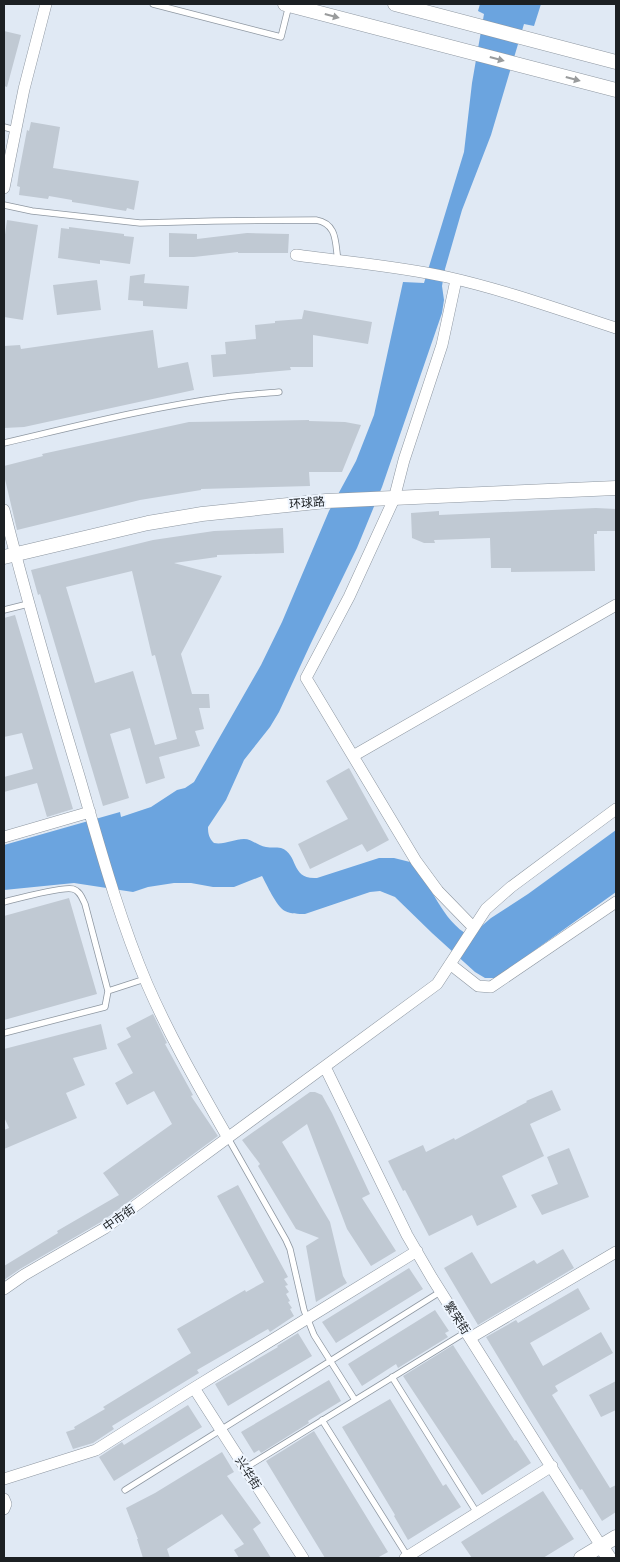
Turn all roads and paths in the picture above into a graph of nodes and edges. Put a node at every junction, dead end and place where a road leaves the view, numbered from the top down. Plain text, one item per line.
1 (46, 4) edge
2 (153, 4) edge
3 (287, 4) edge
4 (394, 4) edge
5 (616, 62) edge
6 (616, 90) edge
7 (9, 129) edge
8 (4, 188) edge
9 (4, 205) edge
10 (296, 255) dead end
11 (338, 261) junction
12 (452, 278) junction
13 (616, 328) edge
14 (280, 392) dead end
15 (4, 443) edge
16 (616, 488) edge
17 (391, 499) junction
18 (4, 510) edge
19 (10, 556) edge
20 (28, 604) junction
21 (616, 605) edge
22 (4, 610) edge
23 (353, 756) junction
24 (616, 809) edge
25 (90, 813) junction
26 (4, 837) edge
27 (4, 902) edge
28 (616, 902) edge
29 (472, 929) junction
30 (451, 962) junction
31 (145, 979) junction
32 (108, 991) junction
33 (4, 1033) edge
34 (325, 1067) junction
35 (228, 1138) junction
36 (417, 1251) junction
37 (616, 1252) edge
38 (4, 1290) edge
39 (440, 1292) junction
40 (307, 1318) junction
41 (468, 1335) junction
42 (330, 1361) junction
43 (392, 1377) junction
44 (194, 1388) junction
45 (355, 1400) junction
46 (322, 1420) junction
47 (221, 1430) junction
48 (552, 1466) junction
49 (245, 1468) junction
50 (4, 1479) edge
51 (125, 1490) dead end
52 (4, 1498) edge
53 (4, 1509) edge
54 (477, 1513) junction
55 (616, 1536) edge
56 (602, 1546) junction
57 (303, 1558) edge
58 (407, 1558) edge
59 (581, 1558) edge
60 (609, 1558) edge

1 - 7 street
2 - 3 lane
3 -> 6 street
4 - 5 street
7 - 8 street
9 - 11 lane
10 - 11 street
11 - 12 street
12 - 13 street
12 - 17 street
14 - 15 lane
16 - 17 street, 环球路
17 - 19 street, 环球路
17 - 23 street
18 - 19 street
19 - 20 street
20 - 22 lane
20 - 25 street
21 - 23 street
23 - 29 street
24 - 29 street, 中市街
25 - 26 street
25 - 31 street
27 - 32 lane
28 - 30 street
29 - 30 street, 中市街
30 - 34 street, 中市街
31 - 32 lane
31 - 35 street
32 - 33 lane
34 - 35 street, 中市街
34 - 36 street, 繁荣街
35 - 38 street, 中市街
35 - 40 lane
36 - 39 street, 繁荣街
36 - 40 street
37 - 41 street
39 - 41 street, 繁荣街
39 - 42 lane
40 - 42 lane
40 - 44 street
41 - 43 lane
41 - 48 street, 繁荣街
42 - 45 lane
42 - 47 lane
43 - 45 lane
43 - 54 lane
44 - 47 street, 兴华街
44 - 50 street
45 - 46 lane
46 - 49 lane
46 - 58 lane
47 - 49 street, 兴华街
47 - 51 lane
48 - 54 street
48 - 56 street, 繁荣街
49 - 57 street, 兴华街
52 - 53 street
54 - 58 street
55 - 56 street
56 - 59 street
56 - 60 street, 繁荣街

